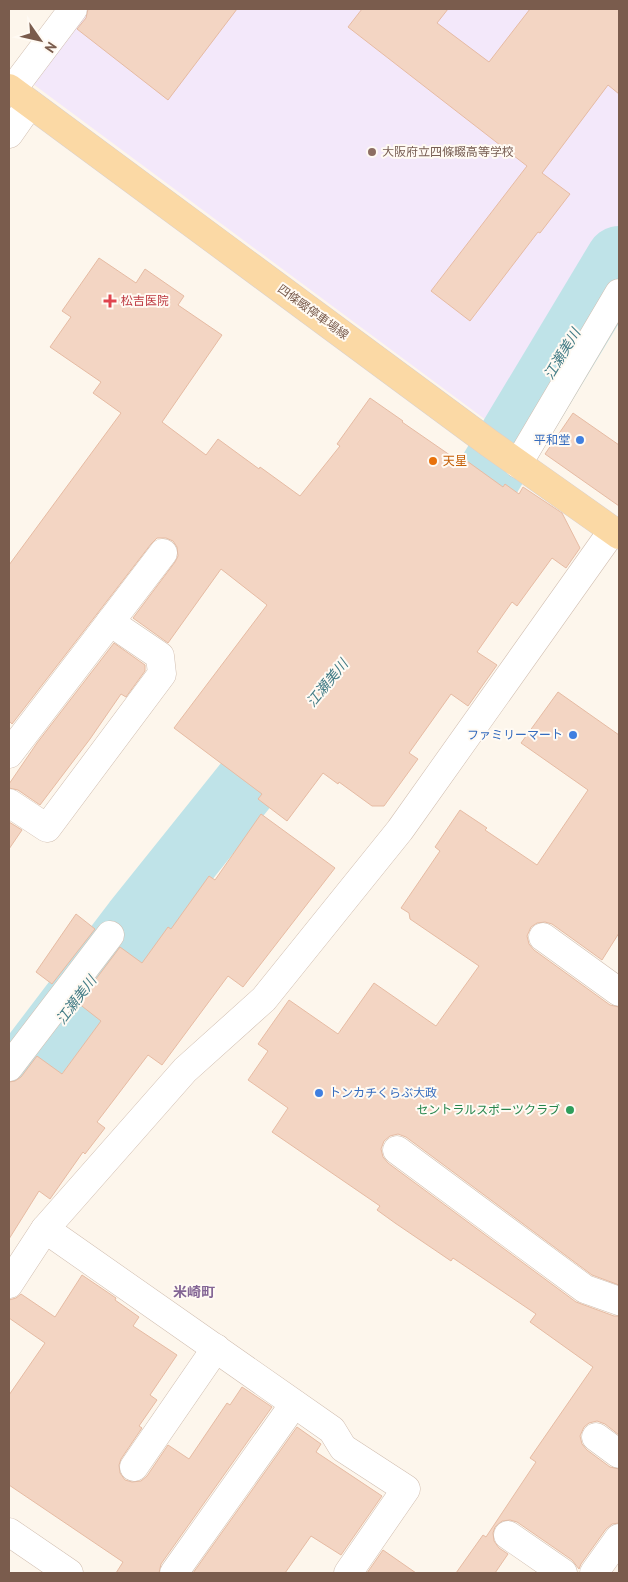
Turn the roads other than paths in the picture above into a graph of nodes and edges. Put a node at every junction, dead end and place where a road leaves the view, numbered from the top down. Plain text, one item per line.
1 (73, 9) edge
2 (17, 94) edge
3 (9, 134) edge
4 (619, 293) edge
5 (506, 455) junction
6 (616, 532) edge
7 (163, 553) dead end
8 (110, 622) junction
9 (9, 754) edge
10 (9, 802) edge
11 (110, 935) dead end
12 (543, 938) dead end
13 (619, 992) edge
14 (9, 1067) edge
15 (397, 1150) dead end
16 (45, 1229) junction
17 (9, 1284) edge
18 (619, 1301) edge
19 (216, 1348) junction
20 (294, 1404) junction
21 (596, 1438) dead end
22 (619, 1454) edge
23 (134, 1468) dead end
24 (9, 1532) edge
25 (508, 1535) dead end
26 (619, 1538) edge
27 (69, 1573) edge
28 (174, 1573) edge
29 (348, 1573) edge
30 (563, 1573) edge
31 (594, 1573) edge

1 - 2 street
2 - 3 street
2 - 5 main road, 四條畷停車場線
4 - 5 street
5 - 6 main road, 四條畷停車場線
6 - 16 street
7 - 8 street
8 - 9 street
8 - 10 street
11 - 14 street
12 - 13 street
15 - 18 street
16 - 17 street
16 - 19 street
19 - 20 street
19 - 23 street
20 - 28 street
20 - 29 street
21 - 22 street
24 - 27 street
25 - 30 street
26 - 31 street

